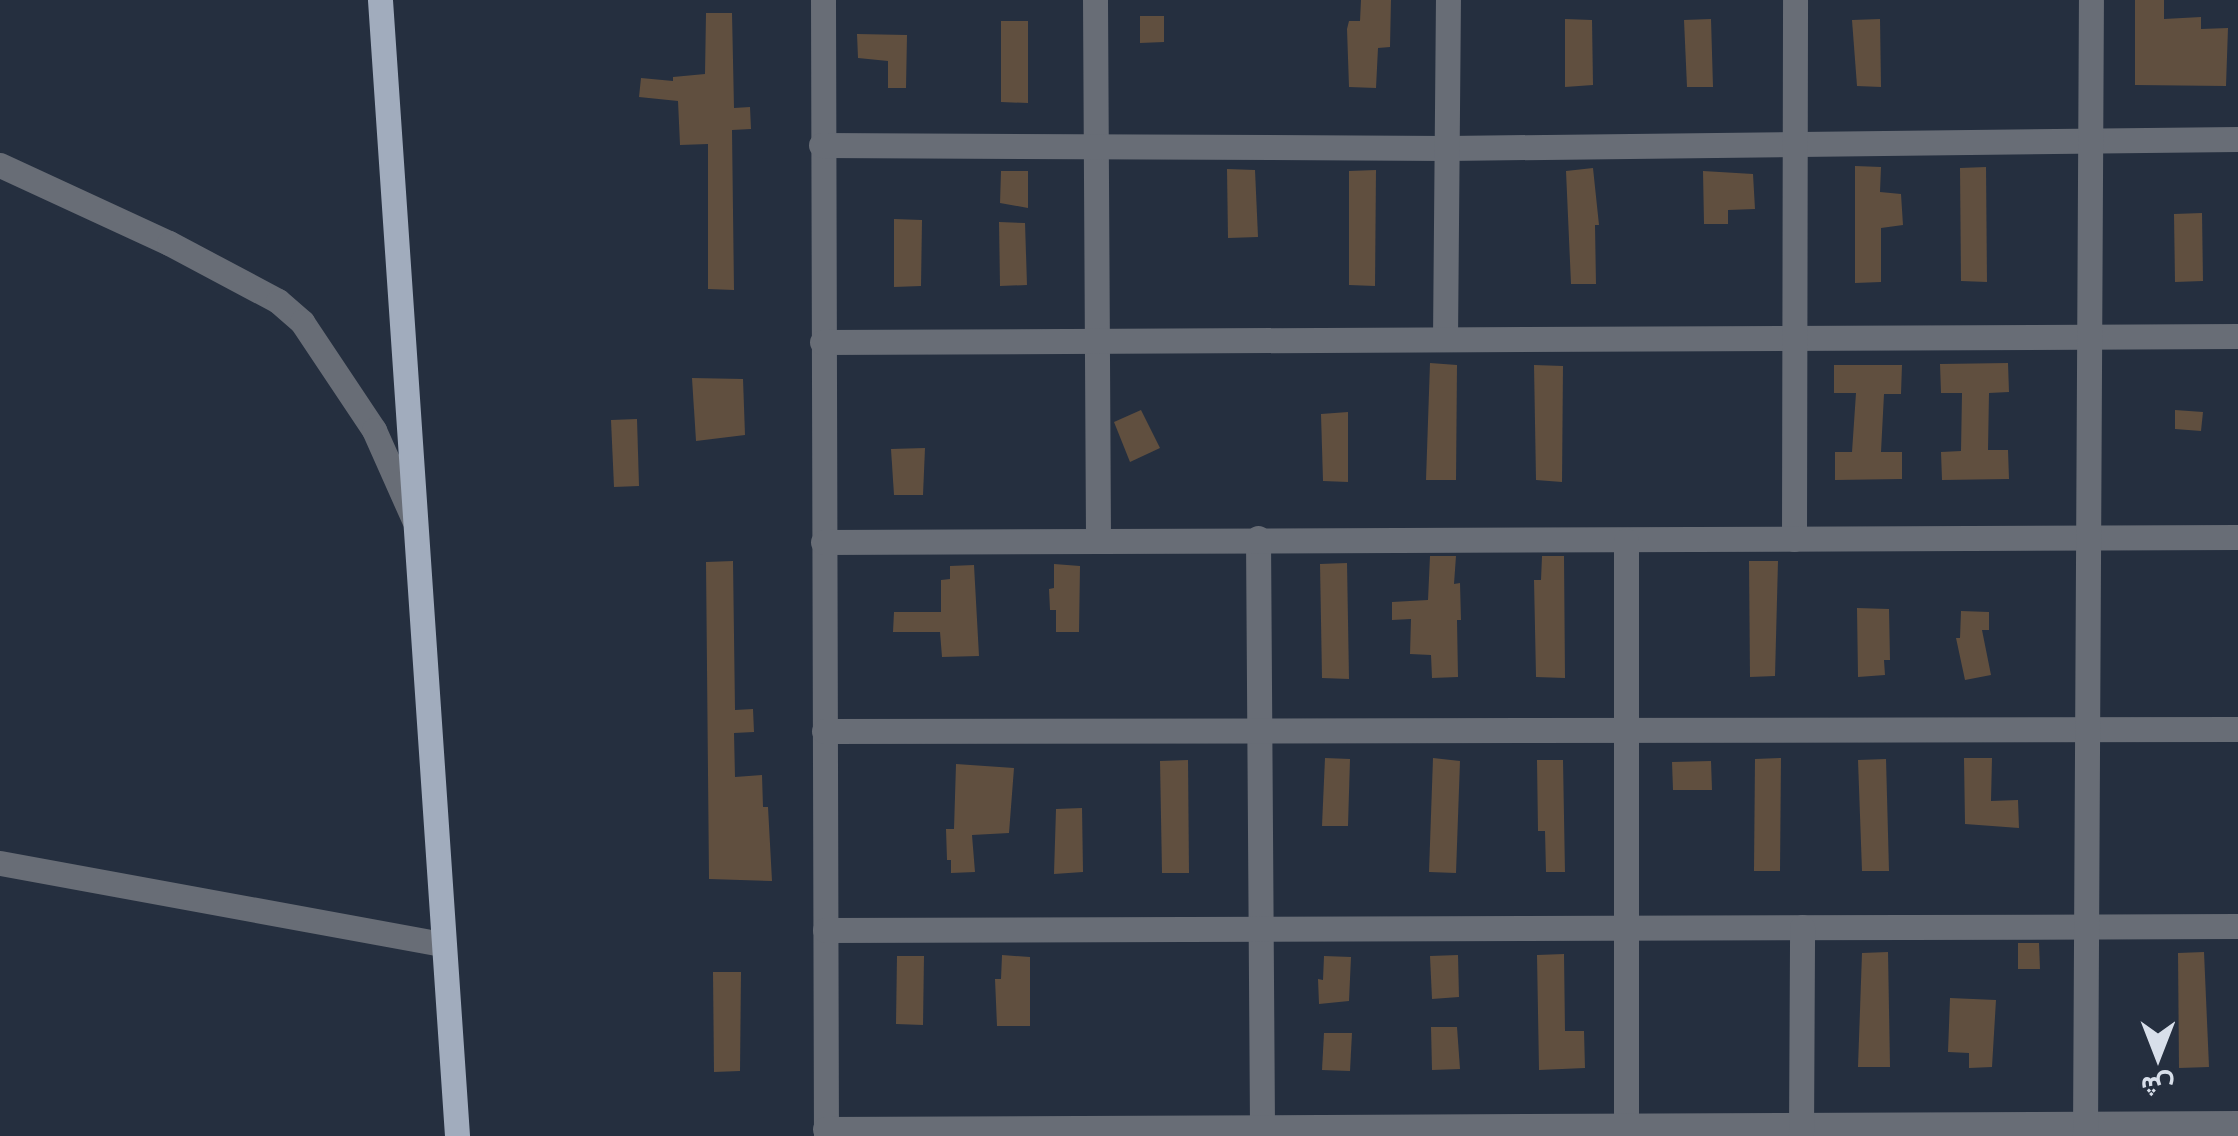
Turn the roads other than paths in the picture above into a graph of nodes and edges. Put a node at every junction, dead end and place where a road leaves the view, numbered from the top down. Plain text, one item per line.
1 (380, 0) edge
2 (824, 0) edge
3 (1095, 0) edge
4 (1448, 0) edge
5 (1795, 0) edge
6 (2091, 0) edge
7 (2238, 139) edge
8 (2090, 140) junction
9 (821, 144) junction
10 (1096, 144) junction
11 (1793, 144) junction
12 (1447, 148) junction
13 (0, 165) edge
14 (2089, 336) junction
15 (2238, 336) edge
16 (1793, 338) junction
17 (1445, 339) junction
18 (1096, 340) junction
19 (822, 342) junction
20 (414, 520) junction
21 (2238, 537) edge
22 (1258, 538) junction
23 (2089, 538) junction
24 (1098, 539) junction
25 (1794, 539) junction
26 (1626, 541) junction
27 (823, 542) junction
28 (2238, 728) edge
29 (2087, 729) junction
30 (1259, 730) junction
31 (1626, 730) junction
32 (824, 731) junction
33 (0, 862) edge
34 (2086, 926) junction
35 (2238, 926) edge
36 (1626, 927) junction
37 (1802, 927) junction
38 (1261, 928) junction
39 (825, 930) junction
40 (442, 944) junction
41 (2238, 1123) edge
42 (1626, 1126) junction
43 (1262, 1128) junction
44 (1800, 1130) edge
45 (2086, 1130) edge
46 (826, 1133) edge
47 (456, 1136) edge

1 - 20 main road
2 - 9 street
3 - 10 street
4 - 12 street
5 - 11 street
6 - 8 street
7 - 8 street
8 - 11 street
8 - 14 street
9 - 10 street
9 - 19 street
10 - 12 street
10 - 18 street
11 - 12 street
11 - 16 street
12 - 17 street
13 - 20 street
14 - 15 street
14 - 16 street
14 - 23 street
16 - 17 street
16 - 25 street
17 - 18 street
18 - 19 street
18 - 24 street
19 - 27 street
20 - 40 main road
21 - 23 street
22 - 24 street
22 - 26 street
22 - 30 street
23 - 25 street
23 - 29 street
24 - 27 street
25 - 26 street
26 - 31 street
27 - 32 street
28 - 29 street
29 - 31 street
29 - 34 street
30 - 31 street
30 - 32 street
30 - 38 street
31 - 36 street
32 - 39 street
33 - 40 street
34 - 35 street
34 - 37 street
34 - 45 street
36 - 37 street
36 - 38 street
36 - 42 street
37 - 44 street
38 - 39 street
38 - 43 street
39 - 46 street
40 - 47 main road
41 - 45 street
42 - 43 street
42 - 44 street
43 - 46 street
44 - 45 street

